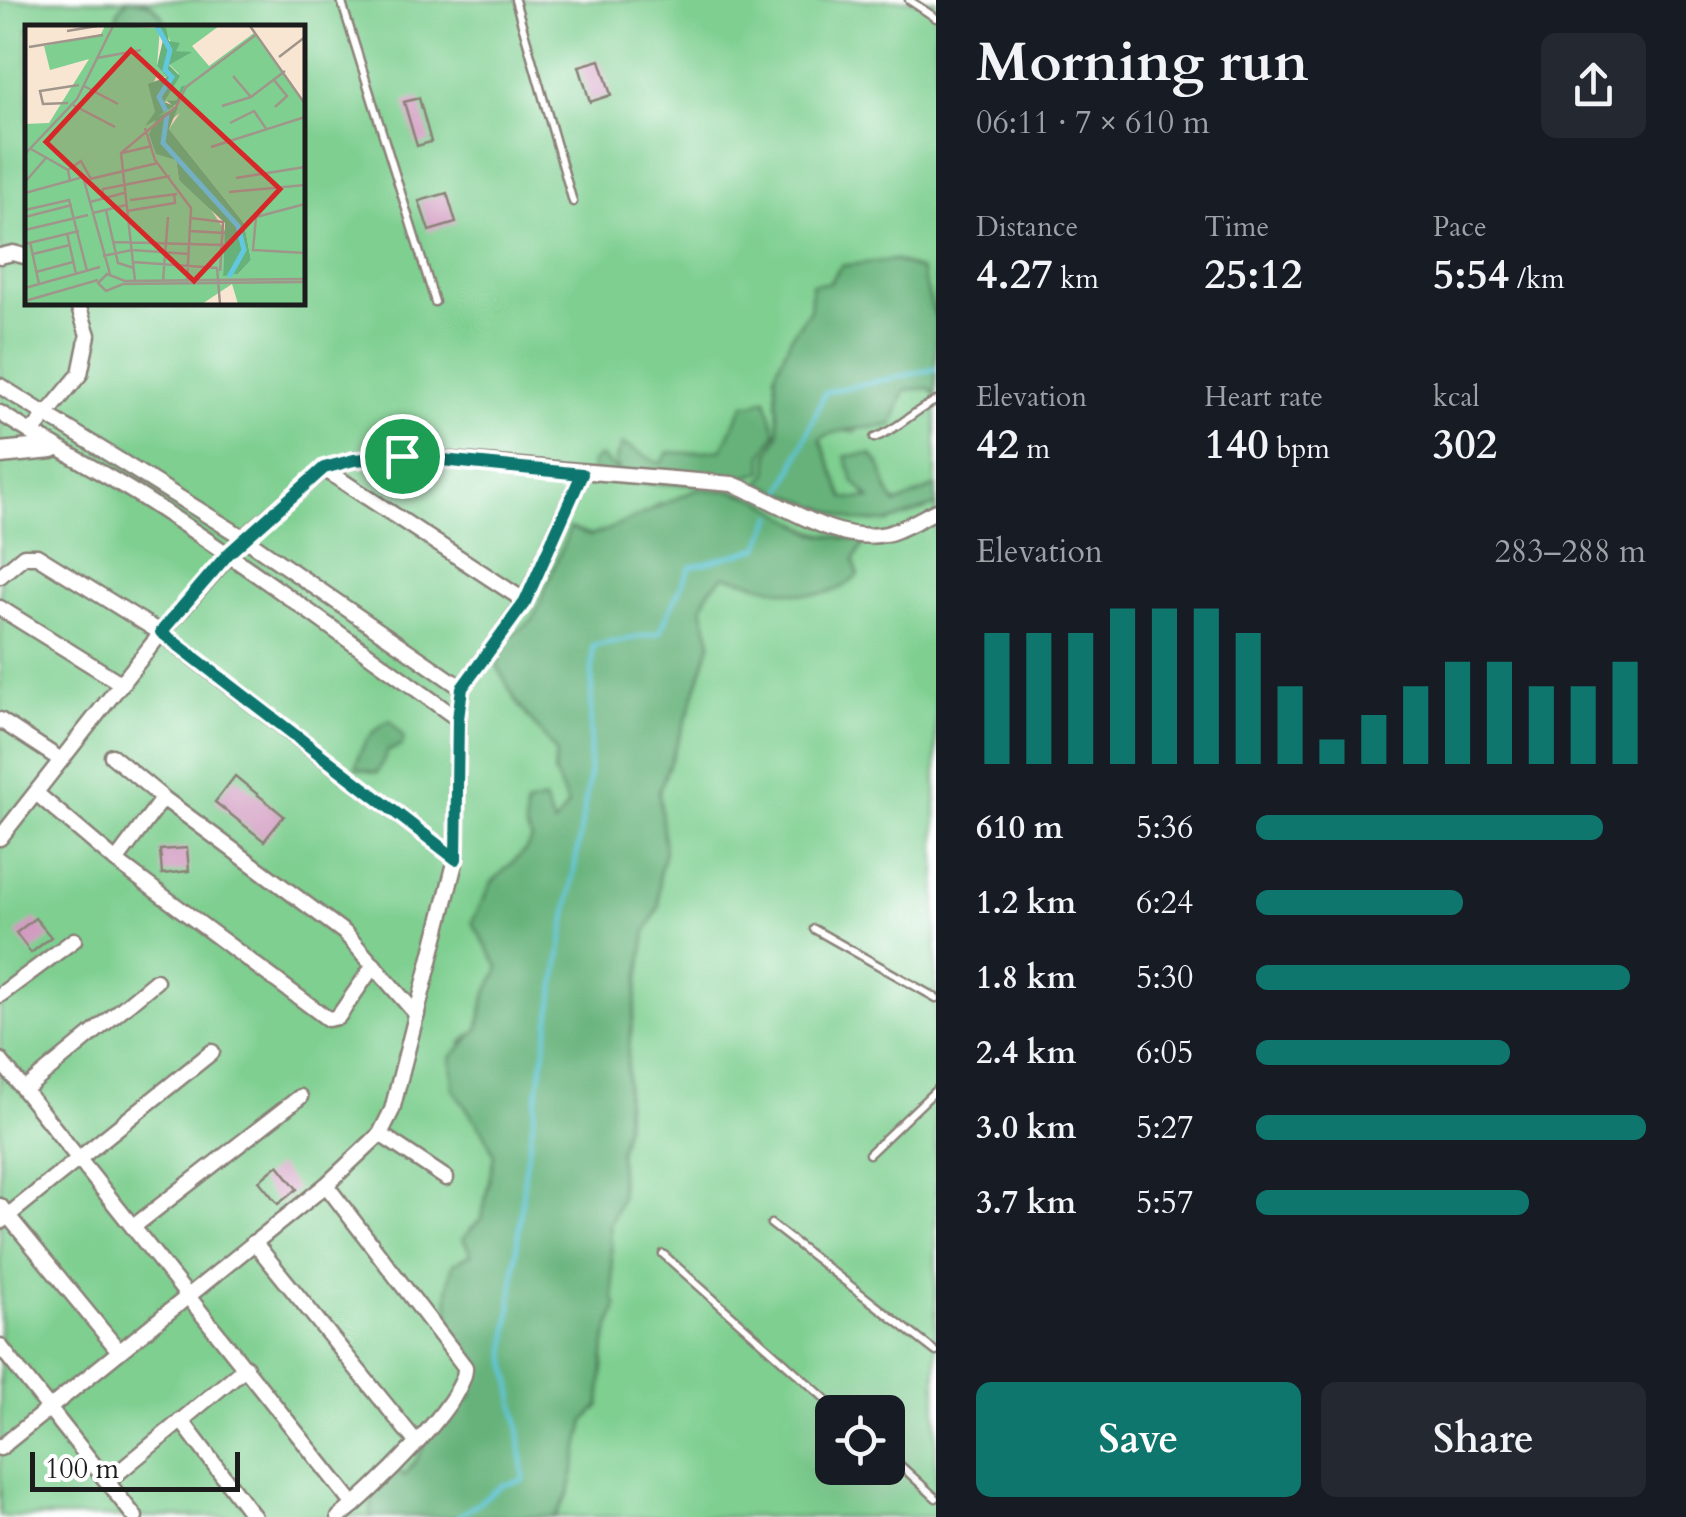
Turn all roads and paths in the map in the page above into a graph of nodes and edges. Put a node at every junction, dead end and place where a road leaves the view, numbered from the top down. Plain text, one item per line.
1 (342, 0) edge
2 (515, 0) edge
3 (910, 0) edge
4 (936, 18) edge
5 (573, 202) dead end
6 (0, 256) edge
7 (25, 257) edge
8 (434, 302) dead end
9 (78, 305) edge
10 (0, 386) edge
11 (936, 402) edge
12 (0, 413) edge
13 (48, 415) junction
14 (30, 433) junction
15 (874, 438) dead end
16 (52, 448) junction
17 (0, 453) edge
18 (324, 468) junction
19 (582, 474) junction
20 (936, 511) edge
21 (244, 538) junction
22 (228, 554) junction
23 (0, 576) edge
24 (525, 602) junction
25 (0, 608) edge
26 (161, 632) junction
27 (122, 684) junction
28 (462, 688) junction
29 (458, 719) junction
30 (0, 720) edge
31 (112, 756) dead end
32 (61, 760) junction
33 (36, 793) junction
34 (163, 798) junction
35 (2, 832) edge
36 (456, 859) junction
37 (116, 861) junction
38 (814, 929) dead end
39 (74, 940) dead end
40 (374, 964) junction
41 (156, 980) dead end
42 (0, 995) edge
43 (936, 998) edge
44 (416, 1015) junction
45 (212, 1052) dead end
46 (0, 1060) edge
47 (24, 1090) junction
48 (936, 1090) edge
49 (300, 1098) dead end
50 (380, 1134) junction
51 (869, 1154) dead end
52 (79, 1158) junction
53 (446, 1178) dead end
54 (326, 1185) junction
55 (3, 1214) edge
56 (771, 1224) dead end
57 (134, 1227) junction
58 (254, 1242) junction
59 (662, 1254) dead end
60 (188, 1295) junction
61 (0, 1346) edge
62 (119, 1351) junction
63 (936, 1352) edge
64 (246, 1367) junction
65 (821, 1395) edge
66 (48, 1408) junction
67 (180, 1420) junction
68 (416, 1442) junction
69 (0, 1448) edge
70 (905, 1470) edge
71 (108, 1482) junction
72 (936, 1498) edge
73 (354, 1505) junction
74 (136, 1517) edge
75 (254, 1517) edge
76 (339, 1517) edge

1 - 8 lane
2 - 5 lane
3 - 4 lane
6 - 7 street
9 - 13 street
10 - 13 street
11 - 15 lane
12 - 14 street
13 - 14 street
13 - 21 street
14 - 16 street
16 - 17 main road
16 - 22 street
18 - 19 street
18 - 21 street
18 - 24 street
19 - 20 street
19 - 24 street
21 - 22 street
21 - 28 street
22 - 26 street
22 - 29 street
23 - 26 street
24 - 28 street
25 - 27 street
26 - 27 street
26 - 36 street
27 - 32 street
28 - 29 street
29 - 36 street
30 - 32 street
31 - 34 street
32 - 33 street
33 - 35 street
33 - 37 street
34 - 37 street
34 - 40 street
36 - 44 street
37 - 40 street
38 - 43 lane
39 - 42 street
40 - 44 street
41 - 47 street
44 - 50 street
45 - 52 street
46 - 47 street
47 - 52 street
48 - 51 lane
49 - 57 street
50 - 53 street
50 - 54 street
52 - 55 street
52 - 57 street
54 - 58 street
54 - 68 street
55 - 62 street
56 - 63 lane
57 - 60 street
58 - 60 street
58 - 68 street
59 - 65 lane
60 - 62 street
60 - 64 street
61 - 66 street
62 - 66 street
64 - 67 street
64 - 73 street
66 - 69 street
66 - 71 street
67 - 71 street
67 - 75 street
68 - 73 street
70 - 72 lane
71 - 74 street
73 - 76 street

